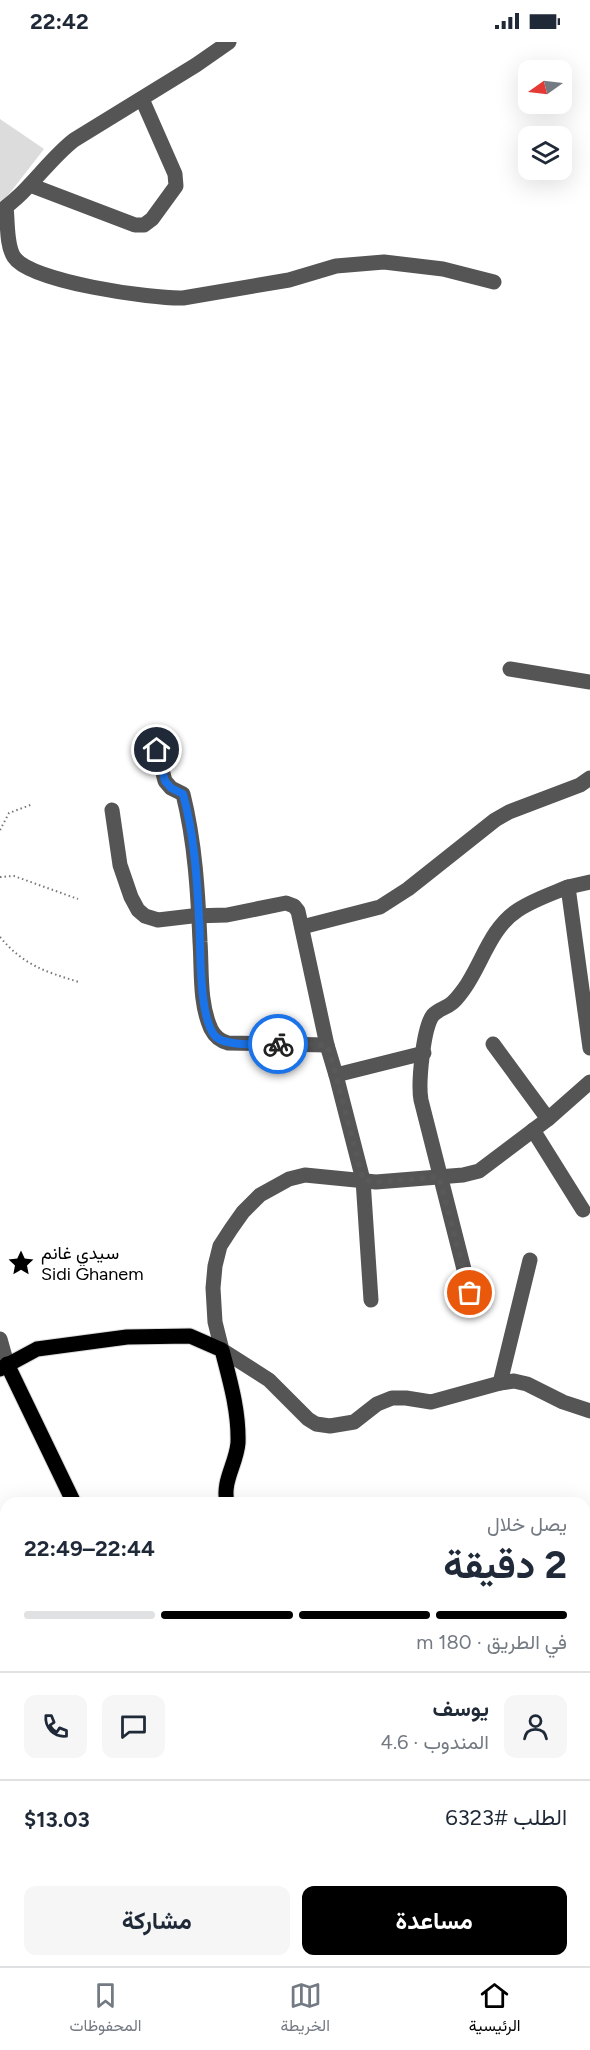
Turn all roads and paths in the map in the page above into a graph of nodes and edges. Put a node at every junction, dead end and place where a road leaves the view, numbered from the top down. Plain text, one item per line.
1 (229, 42) edge
2 (142, 99) junction
3 (30, 185) junction
4 (3, 209) edge
5 (494, 282) dead end
6 (510, 669) dead end
7 (590, 682) edge
8 (157, 750) dead end
9 (590, 778) edge
10 (33, 804) dead end
11 (112, 810) dead end
12 (0, 830) edge
13 (0, 877) edge
14 (590, 882) edge
15 (568, 887) junction
16 (78, 899) dead end
17 (199, 916) junction
18 (302, 927) junction
19 (0, 937) edge
20 (79, 982) dead end
21 (493, 1044) dead end
22 (327, 1045) junction
23 (590, 1048) edge
24 (424, 1053) junction
25 (336, 1075) junction
26 (590, 1082) edge
27 (548, 1119) junction
28 (533, 1130) junction
29 (439, 1177) junction
30 (363, 1180) junction
31 (583, 1210) dead end
32 (530, 1260) dead end
33 (470, 1293) dead end
34 (371, 1300) dead end
35 (0, 1339) edge
36 (222, 1350) junction
37 (3, 1366) edge
38 (500, 1383) junction
39 (589, 1406) edge
40 (71, 1497) edge
41 (226, 1497) edge

1 - 2 street
2 - 3 street
2 - 3 street
3 - 4 street
4 - 5 street
6 - 7 street
8 - 17 street
9 - 18 street
10 - 12 path
11 - 17 street
13 - 16 path
14 - 15 street
15 - 23 street
15 - 24 street
17 - 18 street
17 - 22 street
18 - 22 street
19 - 20 path
21 - 27 street
22 - 25 street
24 - 25 street
24 - 29 street
25 - 30 street
26 - 27 street
27 - 28 street
28 - 29 street
28 - 31 street
29 - 30 street
29 - 33 street
30 - 34 street
30 - 36 street
32 - 38 street
35 - 37 street
36 - 37 main road
36 - 38 street
36 - 41 main road
37 - 40 main road
38 - 39 street

